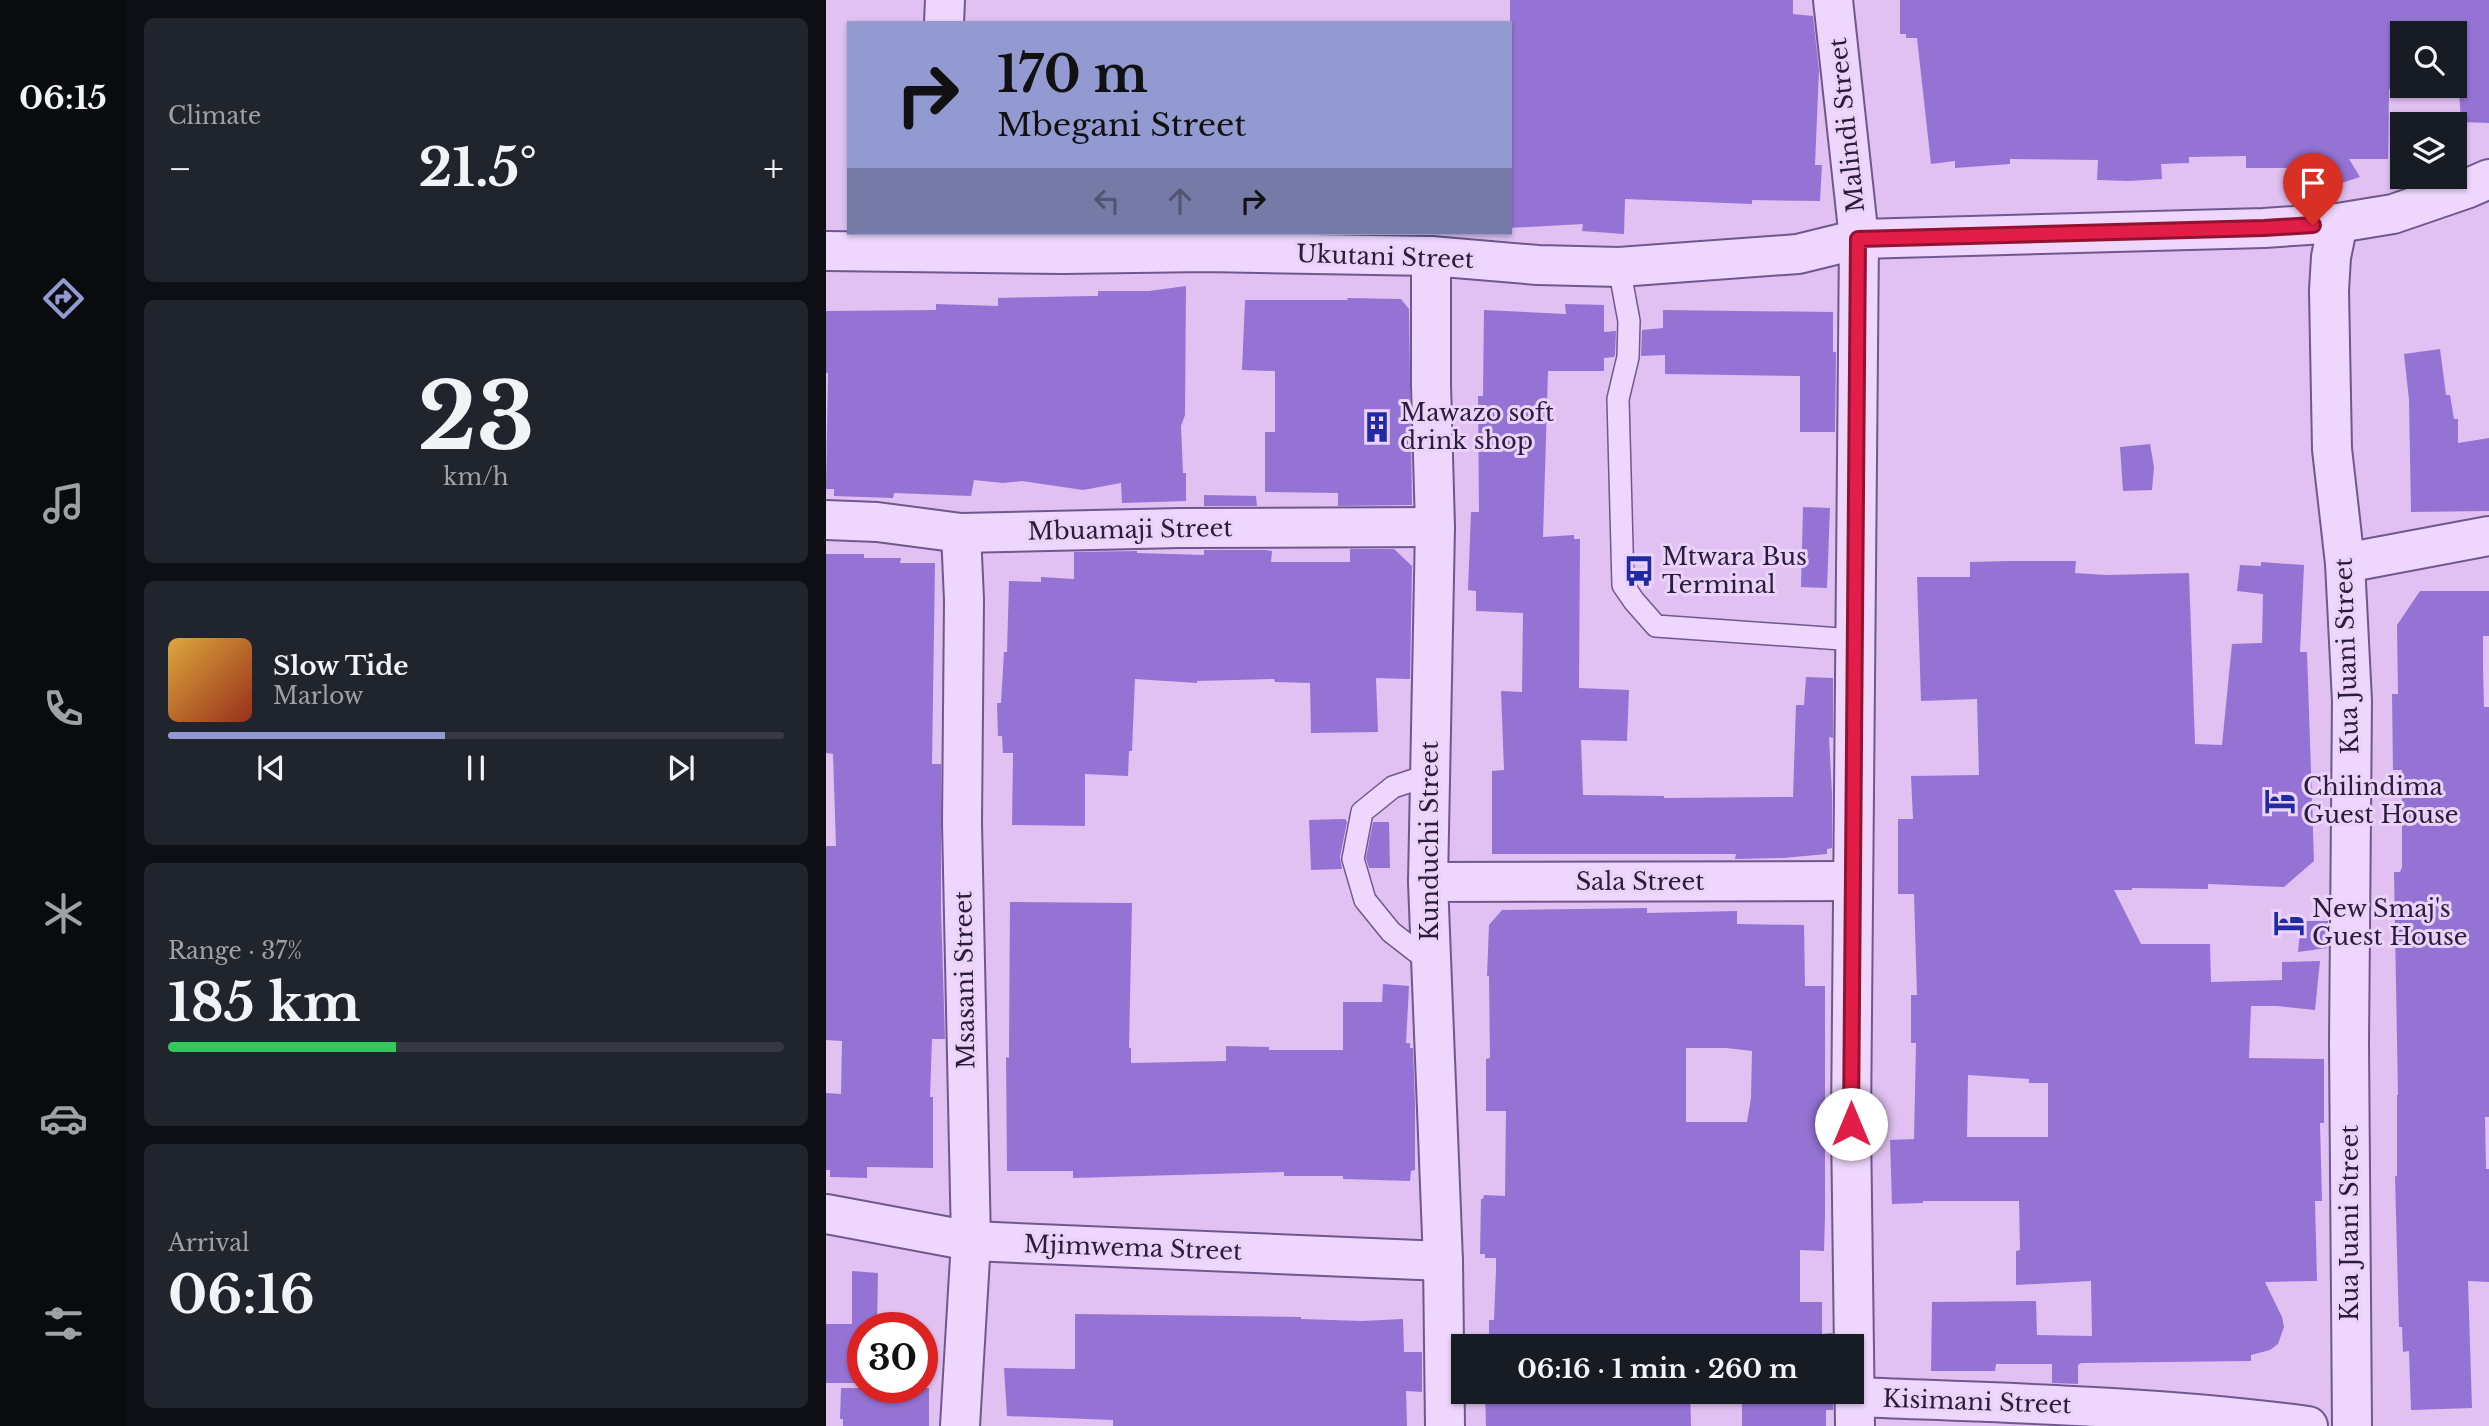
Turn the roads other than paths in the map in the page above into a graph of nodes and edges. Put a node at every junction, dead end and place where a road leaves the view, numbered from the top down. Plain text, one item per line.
1 (945, 0) edge
2 (1833, 0) edge
3 (944, 21) edge
4 (2489, 178) edge
5 (2338, 223) junction
6 (1858, 239) junction
7 (947, 242) edge
8 (826, 251) edge
9 (1432, 256) junction
10 (1619, 267) junction
11 (826, 520) edge
12 (1435, 527) junction
13 (961, 533) junction
14 (2489, 536) edge
15 (2345, 563) junction
16 (1854, 640) junction
17 (1429, 775) junction
18 (1852, 881) junction
19 (1428, 882) junction
20 (1431, 963) junction
21 (826, 1214) edge
22 (971, 1241) junction
23 (1443, 1261) junction
24 (1855, 1412) edge
25 (960, 1426) edge
26 (1445, 1426) edge
27 (2308, 1426) edge
28 (2352, 1426) edge

1 - 3 street
2 - 6 street, Malindi Street
4 - 5 street, Ukutani Street
5 - 6 street, Ukutani Street
5 - 15 street, Kua Juani Street
6 - 10 street, Ukutani Street
6 - 16 street, Malindi Street
7 - 8 street, Ukutani Street
7 - 9 street, Ukutani Street
9 - 10 street, Ukutani Street
9 - 12 street, Kunduchi Street
10 - 16 lane
11 - 13 street, Mbuamaji Street
12 - 13 street, Mbuamaji Street
12 - 17 street, Kunduchi Street
13 - 22 street, Msasani Street
14 - 15 street
15 - 28 street, Kua Juani Street
16 - 18 street, Malindi Street
17 - 19 street, Kunduchi Street
17 - 20 lane
18 - 19 street, Sala Street
18 - 24 street, Malindi Street
19 - 20 street, Kunduchi Street
20 - 23 street, Kunduchi Street
21 - 22 street, Mjimwema Street
22 - 23 street, Mjimwema Street
22 - 25 street, Msasani Street
23 - 26 street, Kunduchi Street
24 - 27 street, Kisimani Street

